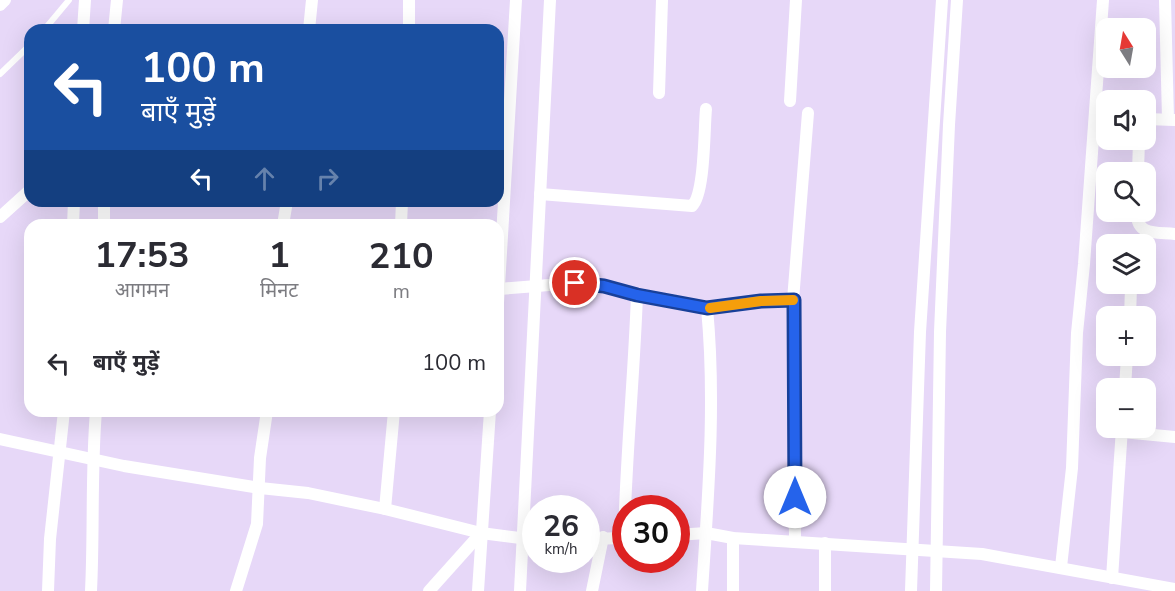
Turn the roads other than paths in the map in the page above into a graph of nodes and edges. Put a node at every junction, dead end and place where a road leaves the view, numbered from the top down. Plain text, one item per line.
1 (5, 0) edge
2 (69, 0) edge
3 (85, 0) edge
4 (117, 0) edge
5 (312, 0) edge
6 (409, 0) edge
7 (516, 0) edge
8 (550, 0) edge
9 (662, 0) edge
10 (796, 0) edge
11 (942, 0) edge
12 (957, 0) edge
13 (1103, 0) edge
14 (1165, 0) edge
15 (0, 5) edge
16 (49, 24) edge
17 (83, 24) edge
18 (115, 24) edge
19 (310, 24) edge
20 (409, 24) edge
21 (24, 51) edge
22 (0, 74) edge
23 (659, 93) dead end
24 (790, 101) dead end
25 (706, 109) dead end
26 (808, 113) dead end
27 (1156, 119) edge
28 (1172, 120) edge
29 (504, 189) edge
30 (540, 194) junction
31 (24, 195) edge
32 (0, 217) edge
33 (1137, 222) edge
34 (1175, 234) edge
35 (535, 285) junction
36 (504, 288) edge
37 (637, 295) junction
38 (794, 300) junction
39 (707, 308) junction
40 (63, 417) edge
41 (96, 417) edge
42 (266, 417) edge
43 (393, 417) edge
44 (490, 417) edge
45 (1156, 434) edge
46 (1175, 437) edge
47 (1121, 438) edge
48 (0, 439) edge
49 (60, 451) junction
50 (92, 459) junction
51 (260, 488) junction
52 (530, 495) edge
53 (626, 495) edge
54 (385, 509) junction
55 (481, 533) junction
56 (706, 533) junction
57 (690, 534) edge
58 (600, 537) edge
59 (603, 537) junction
60 (612, 537) edge
61 (522, 538) edge
62 (733, 538) junction
63 (795, 541) junction
64 (825, 543) junction
65 (911, 549) junction
66 (938, 551) junction
67 (1061, 567) junction
68 (523, 573) edge
69 (1112, 578) junction
70 (1175, 589) edge
71 (48, 591) edge
72 (92, 591) edge
73 (236, 591) edge
74 (429, 591) edge
75 (478, 591) edge
76 (520, 591) edge
77 (592, 591) edge
78 (702, 591) edge
79 (733, 591) edge
80 (825, 591) edge
81 (911, 591) edge
82 (936, 591) edge

1 - 15 street
2 - 16 lane
3 - 17 street
4 - 18 street
5 - 19 street
6 - 20 street
7 - 29 street
8 - 30 street
9 - 23 street
10 - 24 street
11 - 65 street
12 - 66 street
13 - 67 street
14 - 28 street
21 - 22 lane
25 - 30 street
26 - 38 street
27 - 28 street
30 - 35 street
31 - 32 street
33 - 34 street
35 - 36 street
35 - 37 street
35 - 52 street
37 - 39 street
37 - 53 street
38 - 39 street
38 - 63 street
39 - 56 street
40 - 49 street
41 - 50 street
42 - 51 street
43 - 54 street
44 - 55 street
45 - 46 street
47 - 69 street
48 - 49 street
49 - 50 street
49 - 71 street
50 - 51 street
50 - 72 street
51 - 54 street
51 - 73 street
54 - 55 street
55 - 61 street
55 - 74 street
55 - 75 street
56 - 57 street
56 - 62 street
56 - 78 street
58 - 59 street
59 - 60 street
59 - 77 street
62 - 63 street
62 - 79 street
63 - 64 street
64 - 65 street
64 - 80 street
65 - 66 street
65 - 81 street
66 - 67 street
66 - 82 street
67 - 69 street
68 - 76 street
69 - 70 street

